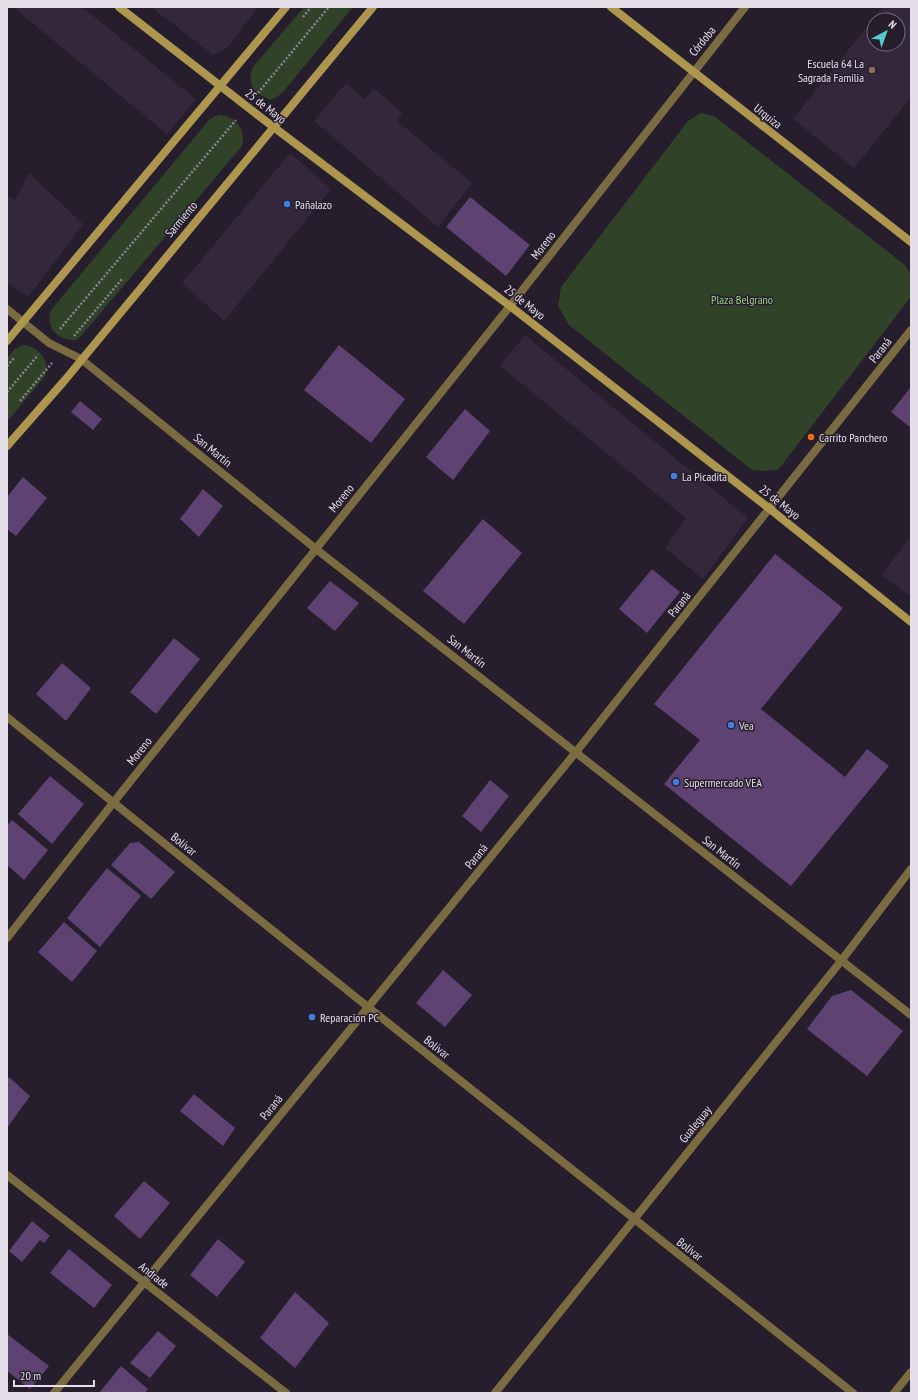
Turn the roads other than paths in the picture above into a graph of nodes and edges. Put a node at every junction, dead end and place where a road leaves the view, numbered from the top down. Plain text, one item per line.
1 (119, 7) edge
2 (286, 7) edge
3 (373, 7) edge
4 (611, 7) edge
5 (745, 7) edge
6 (693, 72) junction
7 (220, 86) junction
8 (273, 127) junction
9 (911, 242) edge
10 (510, 306) junction
11 (7, 309) edge
12 (23, 322) junction
13 (911, 330) edge
14 (7, 341) edge
15 (81, 359) junction
16 (7, 446) edge
17 (770, 509) junction
18 (316, 549) junction
19 (911, 622) edge
20 (7, 717) edge
21 (576, 752) junction
22 (113, 803) junction
23 (911, 869) edge
24 (7, 938) edge
25 (840, 961) junction
26 (368, 1007) junction
27 (911, 1015) edge
28 (7, 1174) edge
29 (634, 1220) junction
30 (144, 1283) junction
31 (911, 1372) edge
32 (54, 1393) edge
33 (286, 1393) edge
34 (496, 1393) edge
35 (853, 1393) edge
36 (894, 1393) edge

1 - 7 street, 25 de Mayo
2 - 7 street
3 - 8 street, Sarmiento
4 - 6 street, Urquiza
5 - 6 street, Córdoba
6 - 9 street, Urquiza
6 - 10 street, Moreno
7 - 8 street, 25 de Mayo
7 - 12 street
8 - 10 street, 25 de Mayo
8 - 15 street, Sarmiento
10 - 17 street, 25 de Mayo
10 - 18 street, Moreno
11 - 12 street, San Martín
12 - 14 street
12 - 15 street, San Martín
13 - 17 street, Paraná
15 - 16 street, Sarmiento
15 - 18 street, San Martín
17 - 19 street, 25 de Mayo
17 - 21 street, Paraná
18 - 21 street, San Martín
18 - 22 street, Moreno
20 - 22 street, Bolívar
21 - 25 street, San Martín
21 - 26 street, Paraná
22 - 24 street, Moreno
22 - 26 street, Bolívar
23 - 25 street, Gualeguay
25 - 27 street, San Martín
25 - 29 street, Gualeguay
26 - 29 street, Bolívar
26 - 30 street, Paraná
28 - 30 street, Andrade
29 - 34 street, Gualeguay
29 - 35 street, Bolívar
30 - 32 street, Paraná
30 - 33 street, Andrade
31 - 36 street

